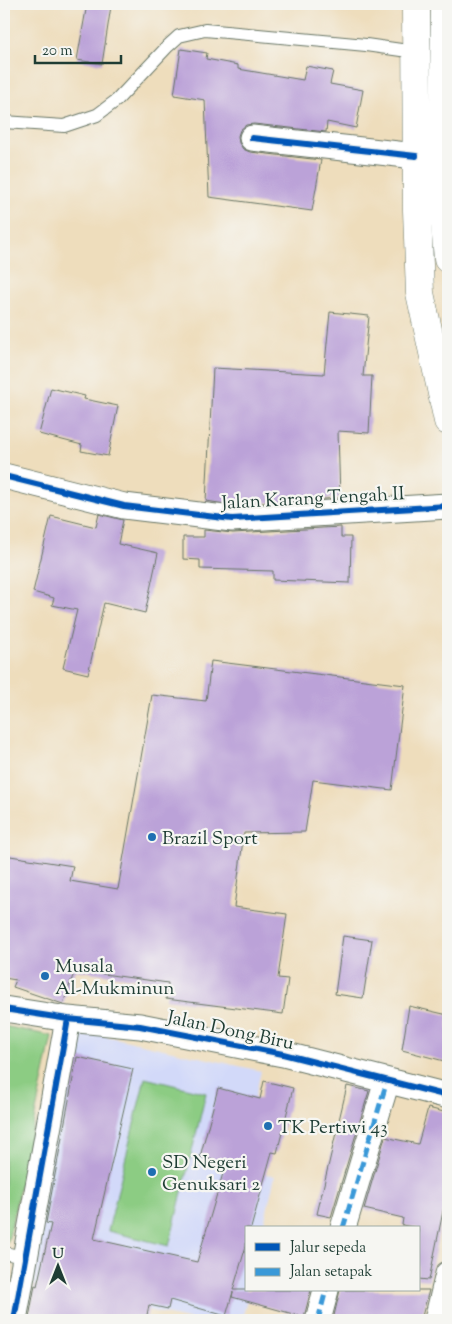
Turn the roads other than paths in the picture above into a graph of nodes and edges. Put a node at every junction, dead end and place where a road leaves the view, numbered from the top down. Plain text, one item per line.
1 (416, 4) edge
2 (445, 4) edge
3 (415, 52) junction
4 (4, 122) edge
5 (252, 138) dead end
6 (416, 156) junction
7 (448, 259) edge
8 (448, 421) edge
9 (4, 476) edge
10 (448, 506) edge
11 (4, 1009) edge
12 (68, 1019) junction
13 (387, 1081) junction
14 (448, 1096) edge
15 (344, 1226) edge
16 (14, 1255) edge
17 (448, 1274) edge
18 (325, 1292) edge
19 (14, 1320) edge
20 (318, 1320) edge
21 (437, 1320) edge

1 - 3 main road
2 - 7 main road
3 - 4 lane
3 - 6 main road
5 - 6 street
6 - 8 main road
9 - 10 street, Jalan Karang Tengah II
11 - 12 street, Jalan Dong Biru
12 - 13 street, Jalan Dong Biru
12 - 16 street
13 - 14 street, Jalan Dong Biru
13 - 15 street
16 - 19 street
17 - 21 street
18 - 20 street

